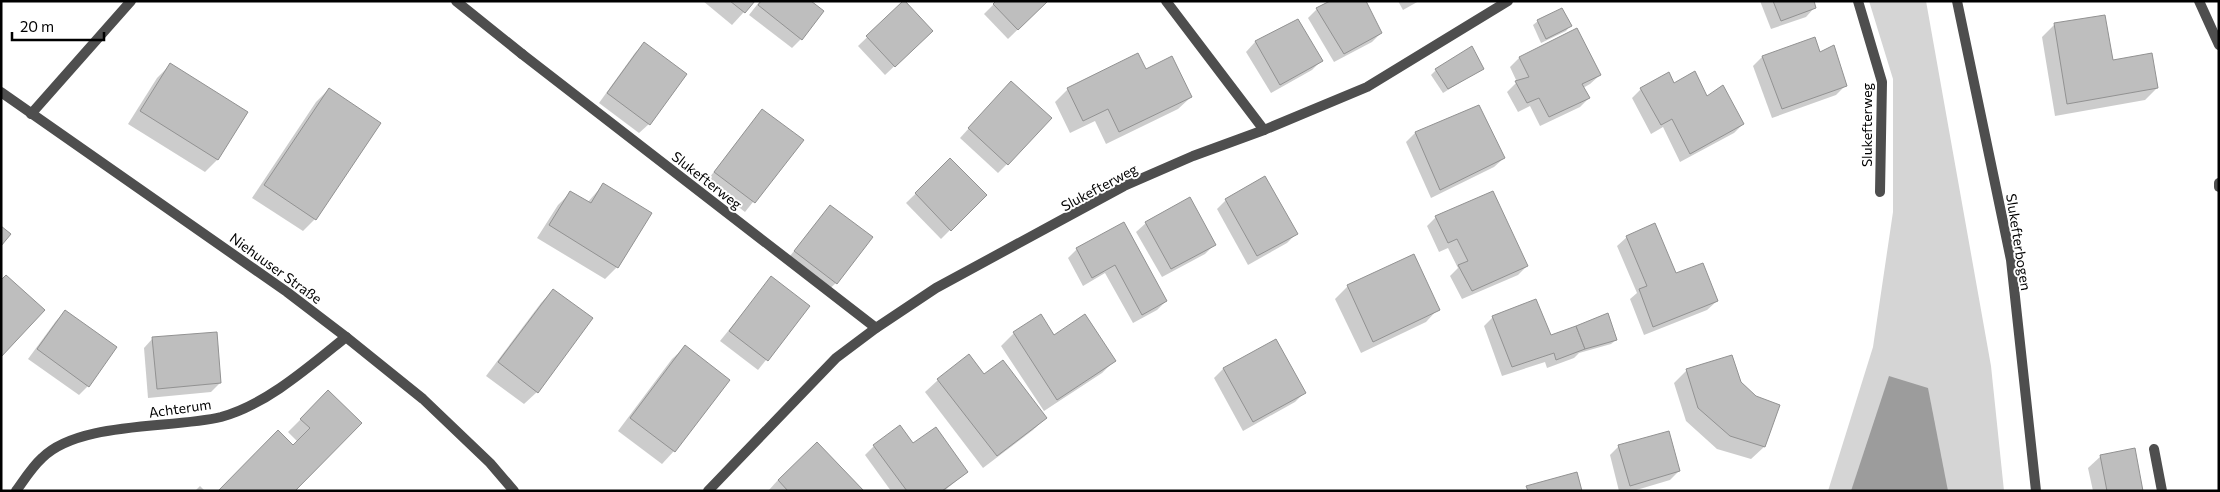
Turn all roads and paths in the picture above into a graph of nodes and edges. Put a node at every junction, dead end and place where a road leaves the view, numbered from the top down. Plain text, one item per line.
1 (131, 1) edge
2 (456, 1) edge
3 (1166, 1) edge
4 (1508, 1) edge
5 (1858, 1) edge
6 (1957, 1) edge
7 (2199, 1) edge
8 (2219, 45) edge
9 (1, 92) edge
10 (31, 114) junction
11 (1264, 130) junction
12 (1880, 192) dead end
13 (876, 328) junction
14 (346, 337) junction
15 (2154, 449) dead end
16 (16, 491) edge
17 (514, 491) edge
18 (708, 491) edge
19 (2036, 491) edge
20 (2162, 491) edge

1 - 10 street
2 - 13 street, Slukefterweg
3 - 11 street
4 - 11 street, Slukefterweg
5 - 12 street, Slukefterweg
6 - 19 street, Slukefterbogen
7 - 8 street
9 - 10 street, Niehuuser Straße
10 - 14 street, Niehuuser Straße
11 - 13 street, Slukefterweg
13 - 18 street, Slukefterweg
14 - 16 street, Achterum
14 - 17 street, Niehuuser Straße
15 - 20 street

